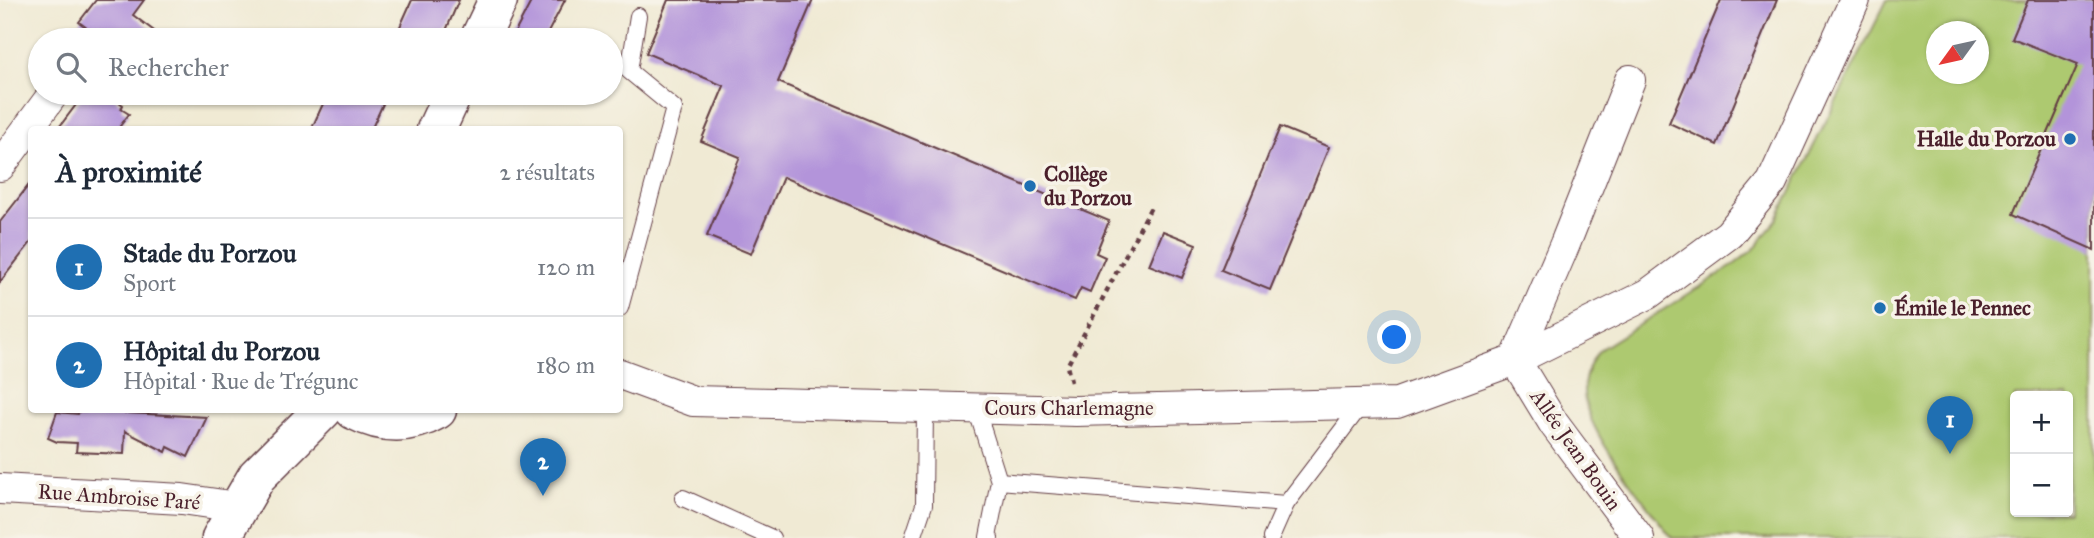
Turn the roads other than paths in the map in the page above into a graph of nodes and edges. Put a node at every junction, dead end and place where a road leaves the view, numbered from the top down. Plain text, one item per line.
1 (498, 0) edge
2 (1855, 0) edge
3 (638, 16) dead end
4 (485, 28) edge
5 (1630, 80) dead end
6 (45, 105) edge
7 (447, 105) edge
8 (30, 126) edge
9 (438, 126) edge
10 (28, 128) edge
11 (0, 166) edge
12 (623, 297) edge
13 (1515, 360) junction
14 (623, 375) edge
15 (1362, 404) junction
16 (925, 407) junction
17 (976, 408) junction
18 (320, 413) edge
19 (360, 413) edge
20 (432, 413) edge
21 (999, 481) junction
22 (0, 489) edge
23 (683, 498) dead end
24 (1286, 504) junction
25 (229, 523) edge
26 (772, 538) edge
27 (913, 538) edge
28 (990, 538) edge
29 (1271, 538) edge
30 (1639, 538) edge

1 - 4 main road
2 - 13 street, Cours Charlemagne
3 - 12 lane
5 - 13 street
6 - 8 street
7 - 9 main road
10 - 11 street
13 - 15 street, Cours Charlemagne
13 - 30 street, Allée Jean Bouin
14 - 16 street, Cours Charlemagne
15 - 17 street, Cours Charlemagne
15 - 24 lane
16 - 17 street, Cours Charlemagne
16 - 27 lane
17 - 21 lane
18 - 25 main road
19 - 20 main road
21 - 24 lane
21 - 28 lane
22 - 25 street, Rue Ambroise Paré
23 - 26 lane
24 - 29 lane

